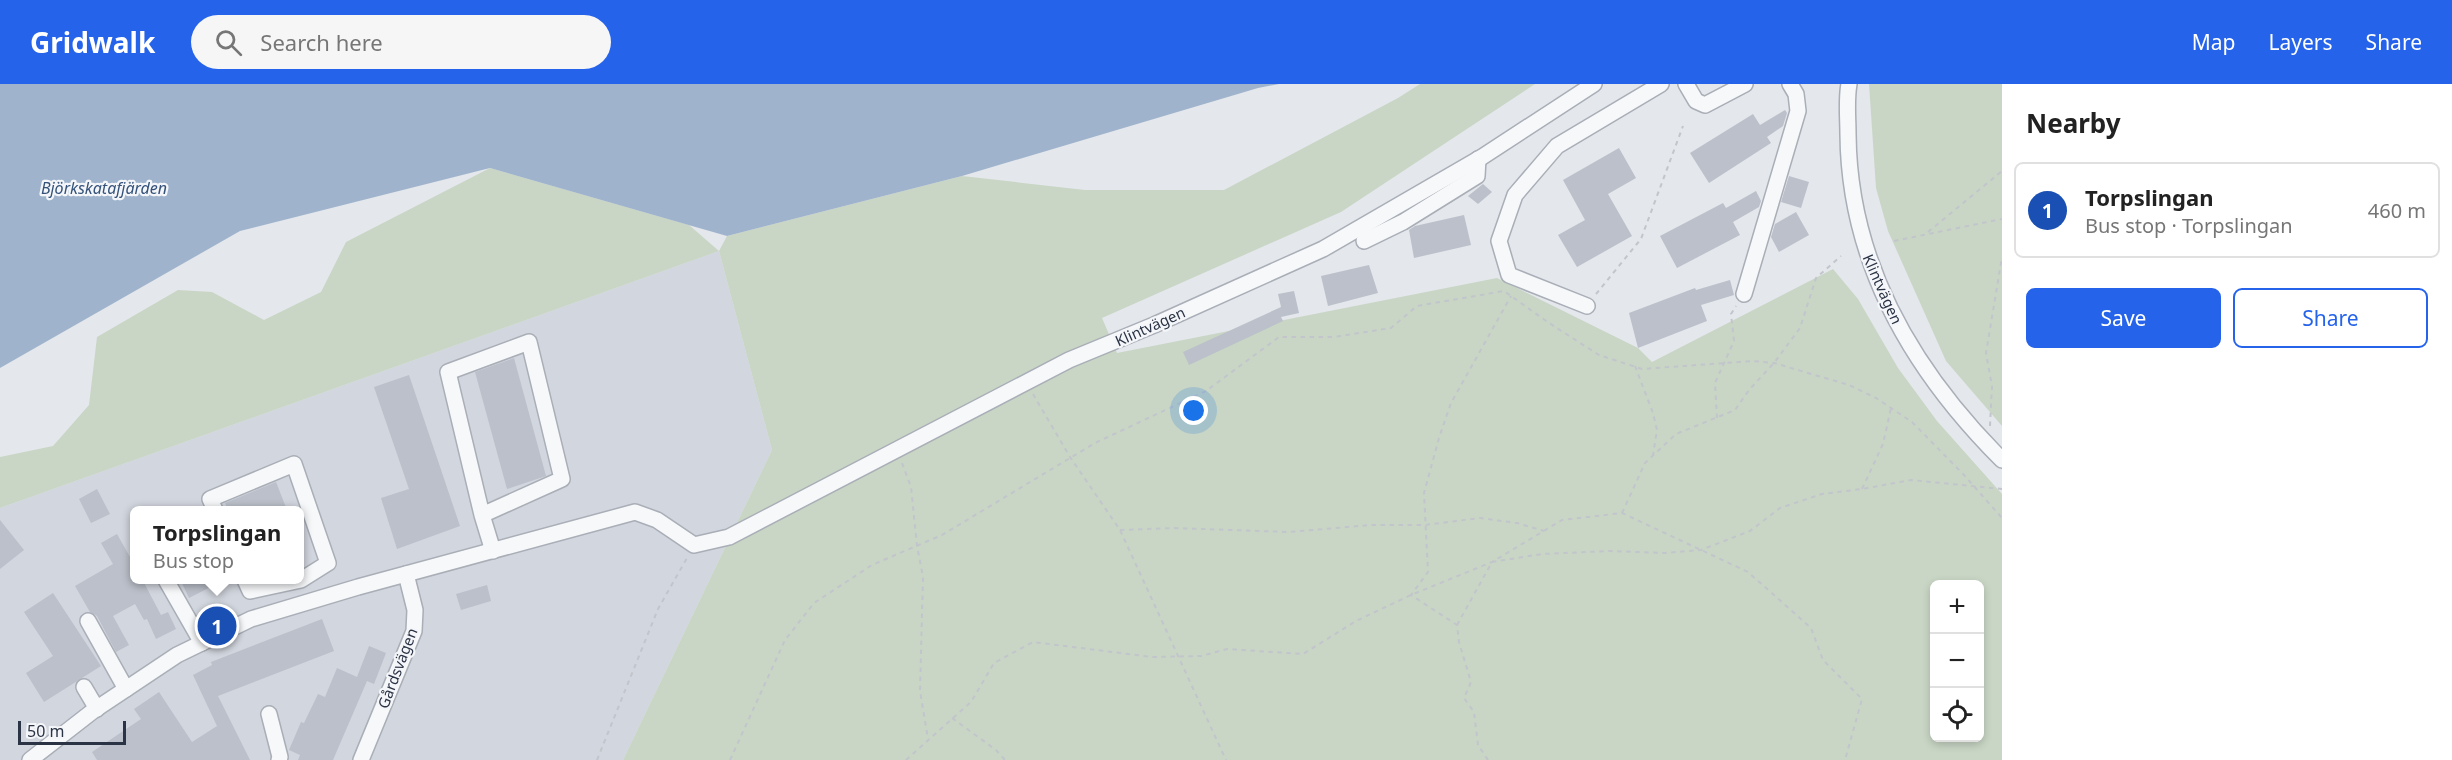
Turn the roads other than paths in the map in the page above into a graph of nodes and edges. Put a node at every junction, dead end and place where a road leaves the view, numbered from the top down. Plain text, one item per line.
1 (1594, 84) edge
2 (1661, 84) edge
3 (1686, 84) edge
4 (1745, 84) edge
5 (1790, 84) edge
6 (1849, 84) edge
7 (1478, 159) junction
8 (1364, 241) dead end
9 (1744, 294) road end
10 (1587, 306) road end
11 (2002, 460) edge
12 (213, 506) edge
13 (482, 515) junction
14 (493, 551) junction
15 (406, 574) junction
16 (304, 578) edge
17 (169, 584) edge
18 (247, 584) edge
19 (282, 584) edge
20 (302, 584) edge
21 (305, 603) junction
22 (88, 621) dead end
23 (202, 643) junction
24 (84, 687) dead end
25 (126, 689) junction
26 (97, 709) junction
27 (269, 714) dead end
28 (30, 760) edge
29 (279, 760) edge
30 (361, 760) edge

1 - 7 street, Klintvägen
2 - 10 street
3 - 4 street
5 - 9 street
6 - 11 street, Klintvägen
7 - 8 street
7 - 14 street, Klintvägen
12 - 16 street
13 - 13 street
13 - 14 street
14 - 15 street
15 - 21 street
15 - 30 street, Gårdsvägen
17 - 23 street
18 - 19 street
20 - 21 street
21 - 23 street
22 - 25 street
23 - 25 street
24 - 26 street
25 - 26 street
26 - 28 street
27 - 29 street

